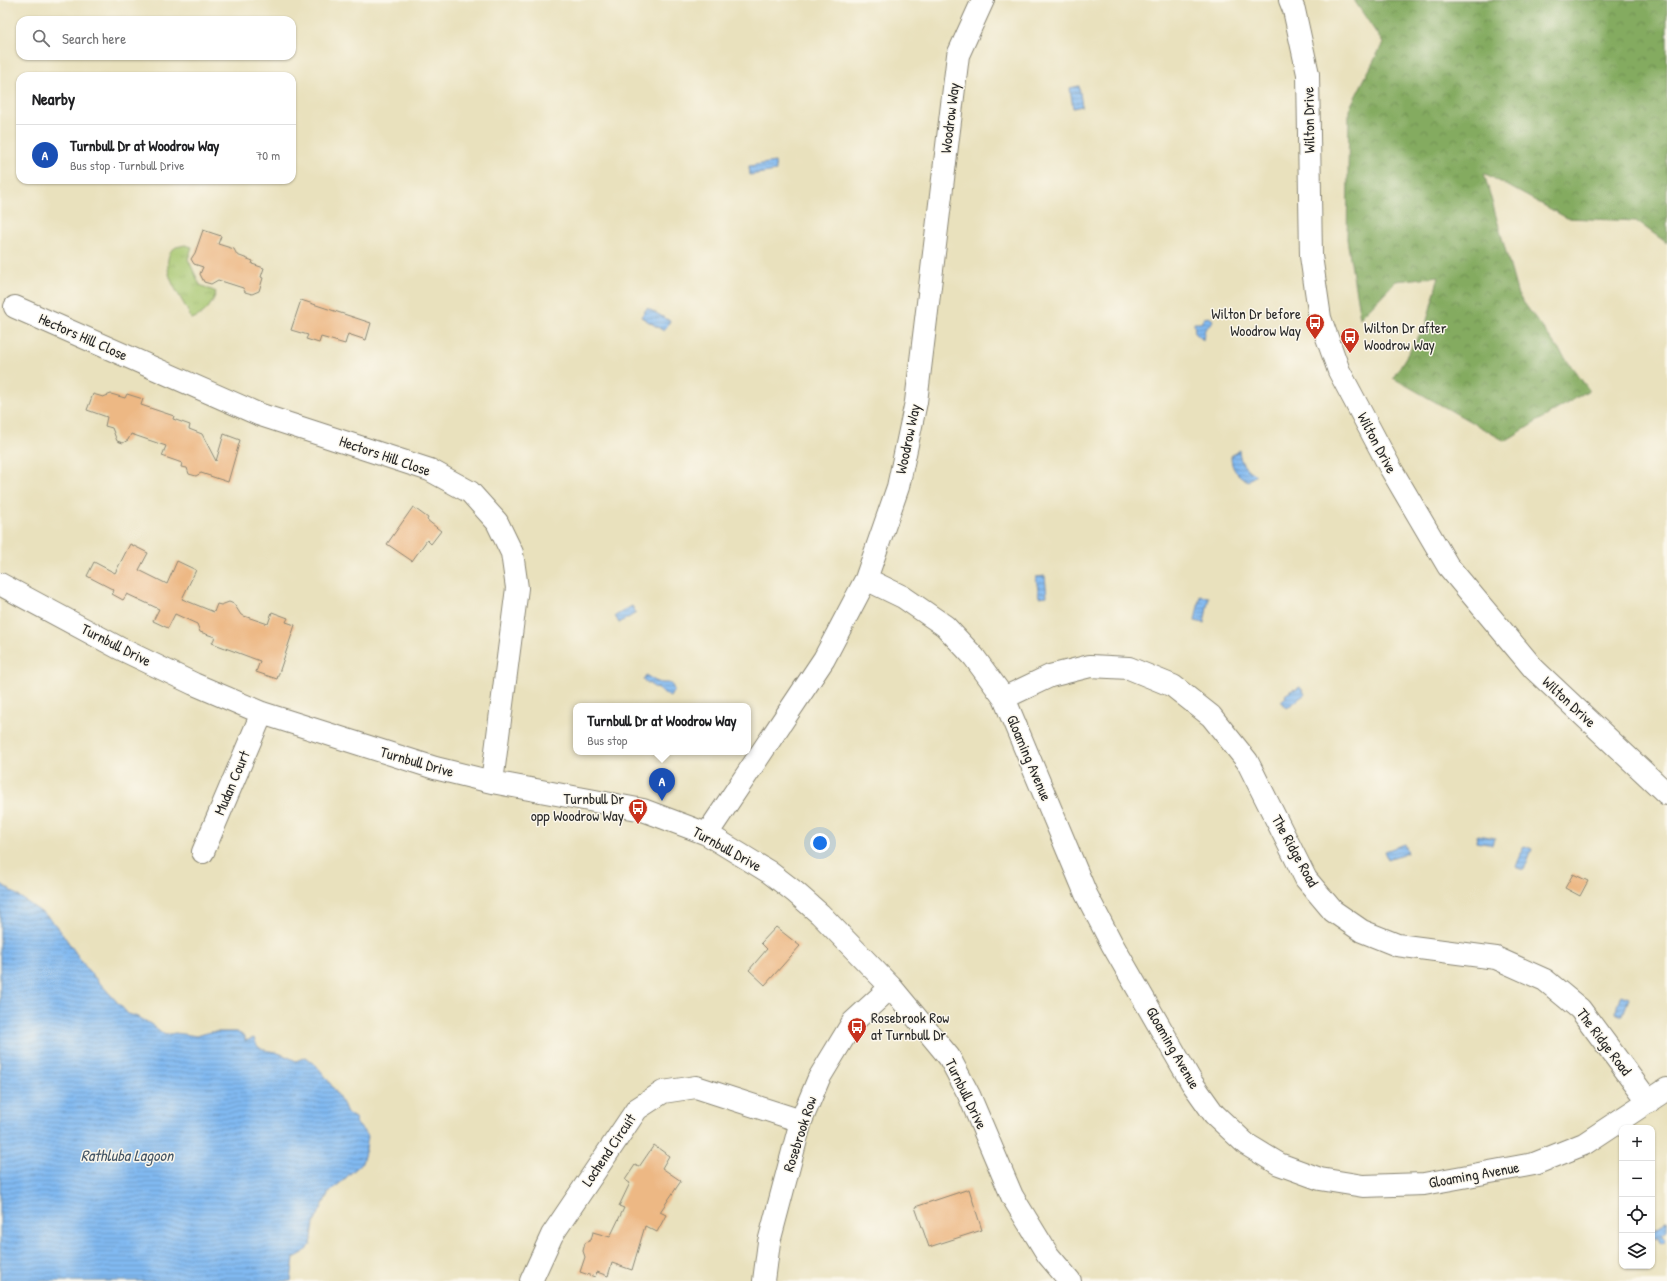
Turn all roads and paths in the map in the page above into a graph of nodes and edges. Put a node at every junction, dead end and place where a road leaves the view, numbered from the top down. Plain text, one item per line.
1 (984, 0) edge
2 (1290, 0) edge
3 (15, 307) dead end
4 (866, 579) junction
5 (0, 584) edge
6 (1004, 698) junction
7 (262, 713) junction
8 (492, 782) junction
9 (1667, 794) edge
10 (707, 834) junction
11 (203, 852) dead end
12 (891, 987) junction
13 (1667, 1089) edge
14 (1648, 1102) junction
15 (801, 1121) junction
16 (531, 1281) edge
17 (764, 1281) edge
18 (1070, 1281) edge

1 - 4 street, Woodrow Way
2 - 9 street, Wilton Drive
3 - 8 street, Hectors Hill Close
4 - 6 street, Gloaming Avenue
4 - 10 street, Woodrow Way
5 - 7 street, Turnbull Drive
6 - 14 street, The Ridge Road
6 - 14 street, Gloaming Avenue
7 - 8 street, Turnbull Drive
7 - 11 street, Mudan Court
8 - 10 street, Turnbull Drive
10 - 12 street, Turnbull Drive
12 - 15 street, Rosebrook Row
12 - 18 street, Turnbull Drive
13 - 14 street, Gloaming Avenue
15 - 16 street, Lochend Circuit
15 - 17 street, Rosebrook Row

